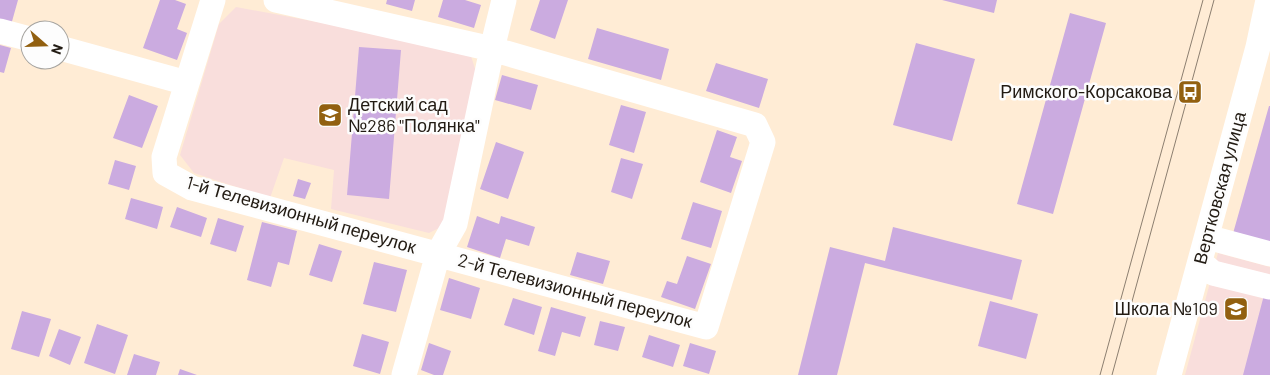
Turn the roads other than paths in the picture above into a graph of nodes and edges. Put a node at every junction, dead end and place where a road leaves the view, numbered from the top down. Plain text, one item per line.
1 (213, 0) edge
2 (276, 0) edge
3 (504, 0) edge
4 (1268, 0) edge
5 (0, 31) edge
6 (20, 36) edge
7 (492, 49) junction
8 (70, 51) edge
9 (187, 83) junction
10 (1207, 237) junction
11 (438, 254) junction
12 (1270, 254) edge
13 (1200, 262) junction
14 (1270, 287) edge
15 (404, 375) edge
16 (1169, 375) edge

1 - 9 street, 1-й Телевизионный переулок
2 - 7 street
3 - 7 street, 1-й Телевизионный переулок
4 - 10 street, Вертковская улица
5 - 6 street
7 - 11 street, 1-й Телевизионный переулок
7 - 11 street, 2-й Телевизионный переулок
8 - 9 street
9 - 11 street, 1-й Телевизионный переулок
10 - 12 street
10 - 13 street, Вертковская улица
11 - 15 street, 1-й Телевизионный переулок
13 - 14 street
13 - 16 street, Вертковская улица

